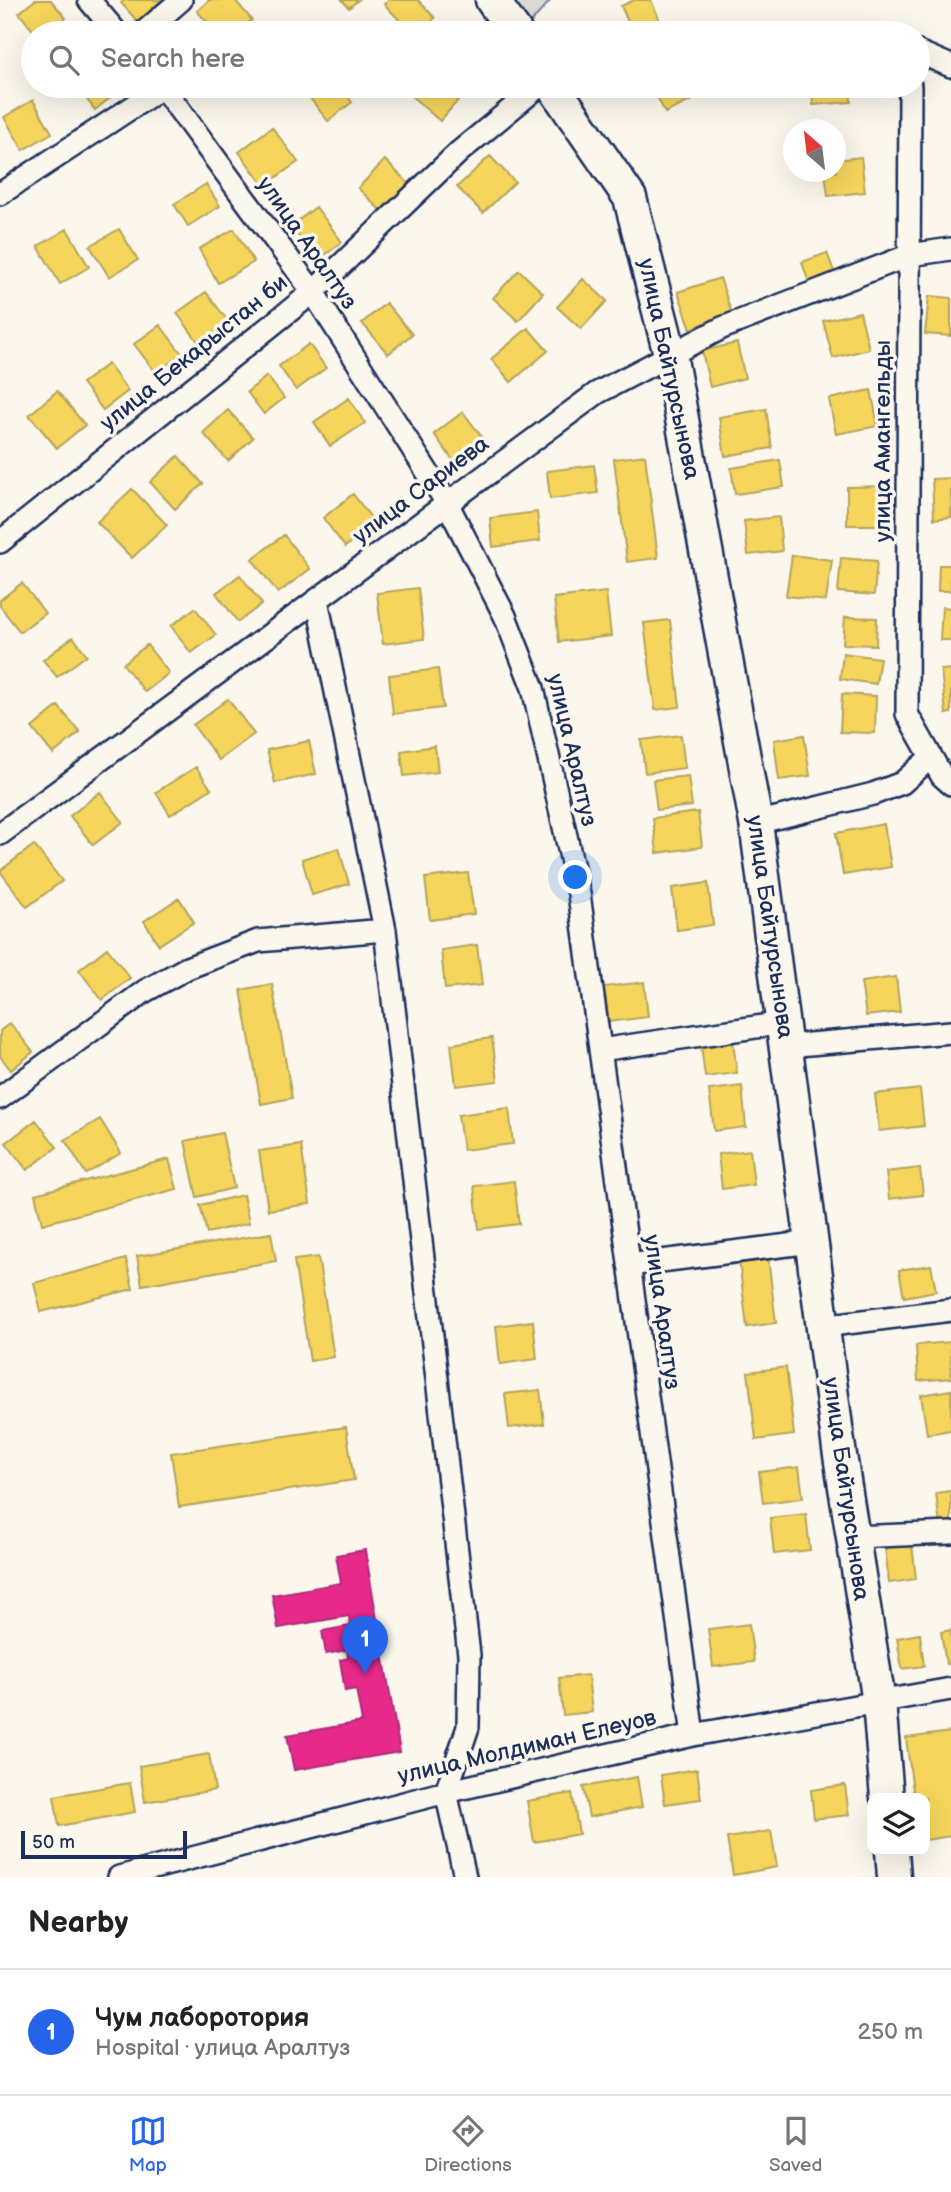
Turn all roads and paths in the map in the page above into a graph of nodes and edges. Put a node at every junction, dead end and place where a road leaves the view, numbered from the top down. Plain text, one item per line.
1 (89, 0) edge
2 (181, 0) edge
3 (492, 0) edge
4 (107, 21) edge
5 (157, 21) edge
6 (507, 21) edge
7 (930, 57) edge
8 (951, 66) edge
9 (145, 98) edge
10 (170, 98) edge
11 (524, 98) edge
12 (561, 98) edge
13 (910, 98) edge
14 (0, 194) edge
15 (951, 249) edge
16 (910, 255) junction
17 (313, 292) junction
18 (670, 354) junction
19 (447, 503) junction
20 (0, 542) edge
21 (317, 600) junction
22 (931, 757) junction
23 (951, 784) edge
24 (756, 822) junction
25 (0, 834) edge
26 (385, 930) junction
27 (951, 1032) edge
28 (784, 1034) junction
29 (600, 1051) junction
30 (0, 1098) edge
31 (812, 1242) junction
32 (629, 1265) junction
33 (951, 1310) edge
34 (823, 1326) junction
35 (951, 1533) edge
36 (853, 1537) junction
37 (951, 1689) edge
38 (879, 1702) junction
39 (694, 1735) junction
40 (446, 1792) junction
41 (887, 1793) edge
42 (892, 1856) edge
43 (119, 1877) edge
44 (465, 1877) edge
45 (894, 1877) edge

1 - 4 street
2 - 5 street
3 - 6 street
7 - 8 street
9 - 14 street
10 - 17 street, улица Аралтуз
11 - 17 street, улица Бекарыстан би
12 - 18 street, улица Байтурсынова
13 - 16 street, улица Амангельды
15 - 16 street, улица Сариева
16 - 18 street, улица Сариева
16 - 22 street, улица Амангельды
17 - 19 street, улица Аралтуз
17 - 20 street, улица Бекарыстан би
18 - 19 street, улица Сариева
18 - 24 street, улица Байтурсынова
19 - 21 street, улица Сариева
19 - 29 street, улица Аралтуз
21 - 25 street, улица Сариева
21 - 26 street
22 - 23 street, улица Амангельды
22 - 24 street
24 - 28 street, улица Байтурсынова
26 - 30 street
26 - 40 street
27 - 28 street
28 - 29 street
28 - 31 street, улица Байтурсынова
29 - 32 street, улица Аралтуз
31 - 32 street
31 - 34 street, улица Байтурсынова
32 - 39 street, улица Аралтуз
33 - 34 street
34 - 36 street, улица Байтурсынова
35 - 36 street
36 - 38 street, улица Байтурсынова
37 - 38 street, улица Молдиман Елеуов
38 - 39 street, улица Молдиман Елеуов
38 - 41 street, улица Байтурсынова
39 - 40 street, улица Молдиман Елеуов
40 - 43 street, улица Молдиман Елеуов
40 - 44 street
42 - 45 street

